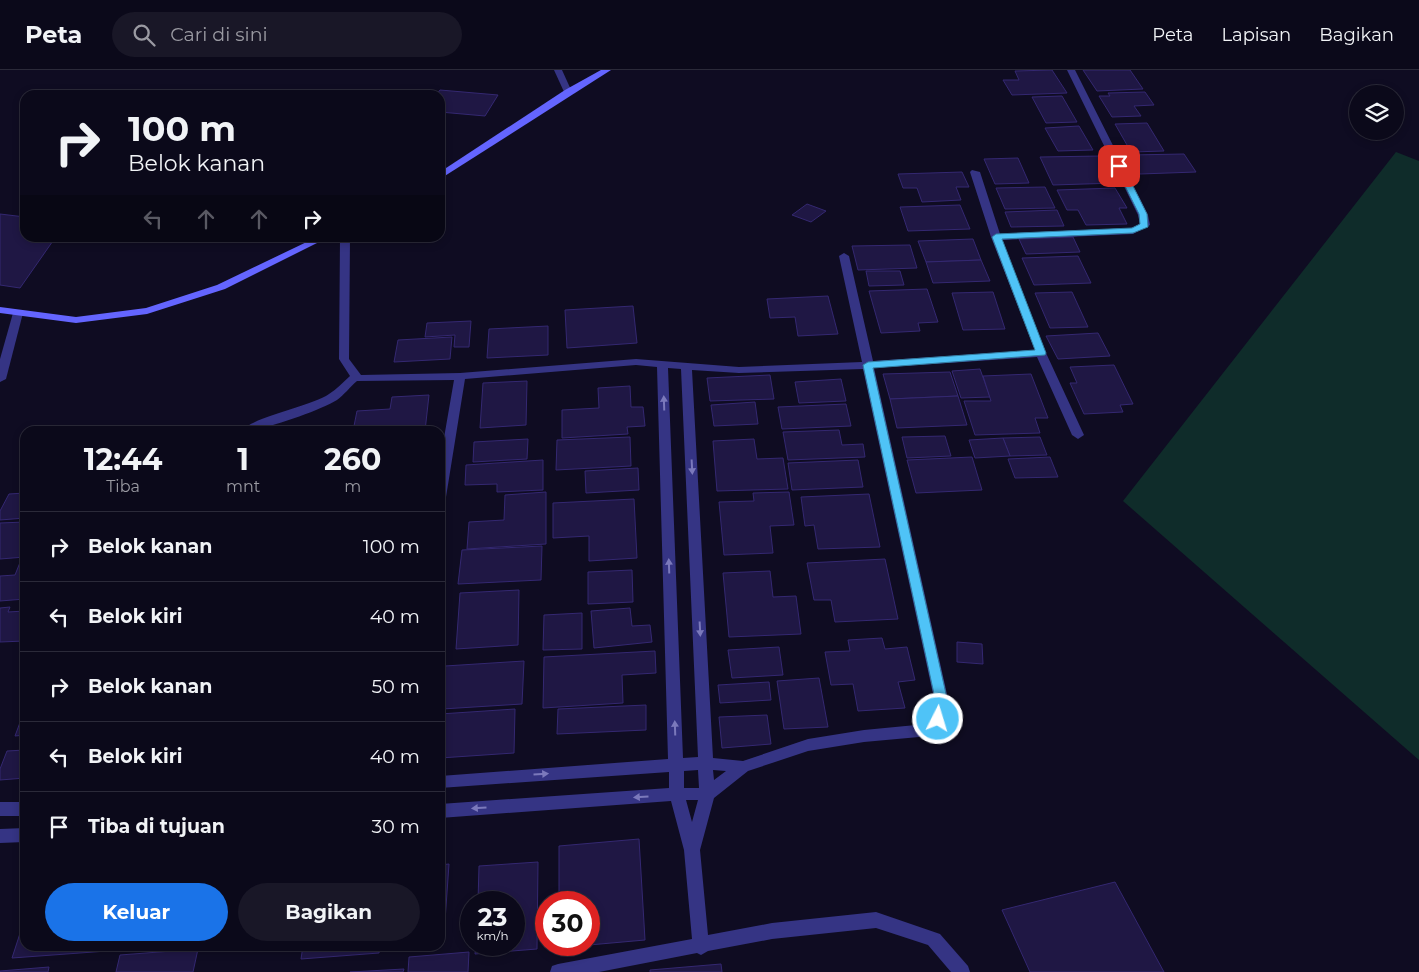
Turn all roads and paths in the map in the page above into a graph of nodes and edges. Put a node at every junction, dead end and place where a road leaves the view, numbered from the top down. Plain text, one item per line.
1 (558, 70) edge
2 (607, 70) edge
3 (1071, 70) edge
4 (568, 92) junction
5 (975, 172) dead end
6 (445, 173) edge
7 (996, 237) junction
8 (314, 242) edge
9 (345, 242) edge
10 (844, 256) dead end
11 (0, 310) edge
12 (18, 313) junction
13 (1041, 353) junction
14 (662, 363) junction
15 (686, 365) junction
16 (868, 365) junction
17 (356, 376) junction
18 (460, 376) junction
19 (0, 379) edge
20 (255, 426) edge
21 (1078, 435) dead end
22 (445, 467) edge
23 (706, 764) junction
24 (676, 765) junction
25 (743, 767) junction
26 (445, 782) edge
27 (677, 794) junction
28 (707, 794) junction
29 (20, 808) edge
30 (0, 810) edge
31 (445, 811) edge
32 (20, 835) edge
33 (0, 836) edge
34 (692, 850) junction
35 (701, 947) junction
36 (558, 972) edge
37 (962, 972) edge

1 - 4 street
2 - 4 main road
3 - 7 street
4 - 6 main road
5 - 7 street
7 - 13 street
8 - 12 main road
9 - 17 street
10 - 16 street
11 - 12 main road
12 - 19 street
13 - 16 street
13 - 21 street
14 - 15 street
14 - 18 street
24 -> 14 street
15 - 16 street
15 -> 23 street
16 - 25 street
17 - 18 street
17 - 20 street
18 - 22 street
23 - 24 street
23 - 25 street
23 - 28 street
26 -> 24 street
24 - 27 street
25 - 28 street
27 - 28 street
27 -> 31 street
27 - 34 street
28 - 34 street
29 - 30 street
32 - 33 street
34 - 35 street
35 - 36 street
35 - 37 street

